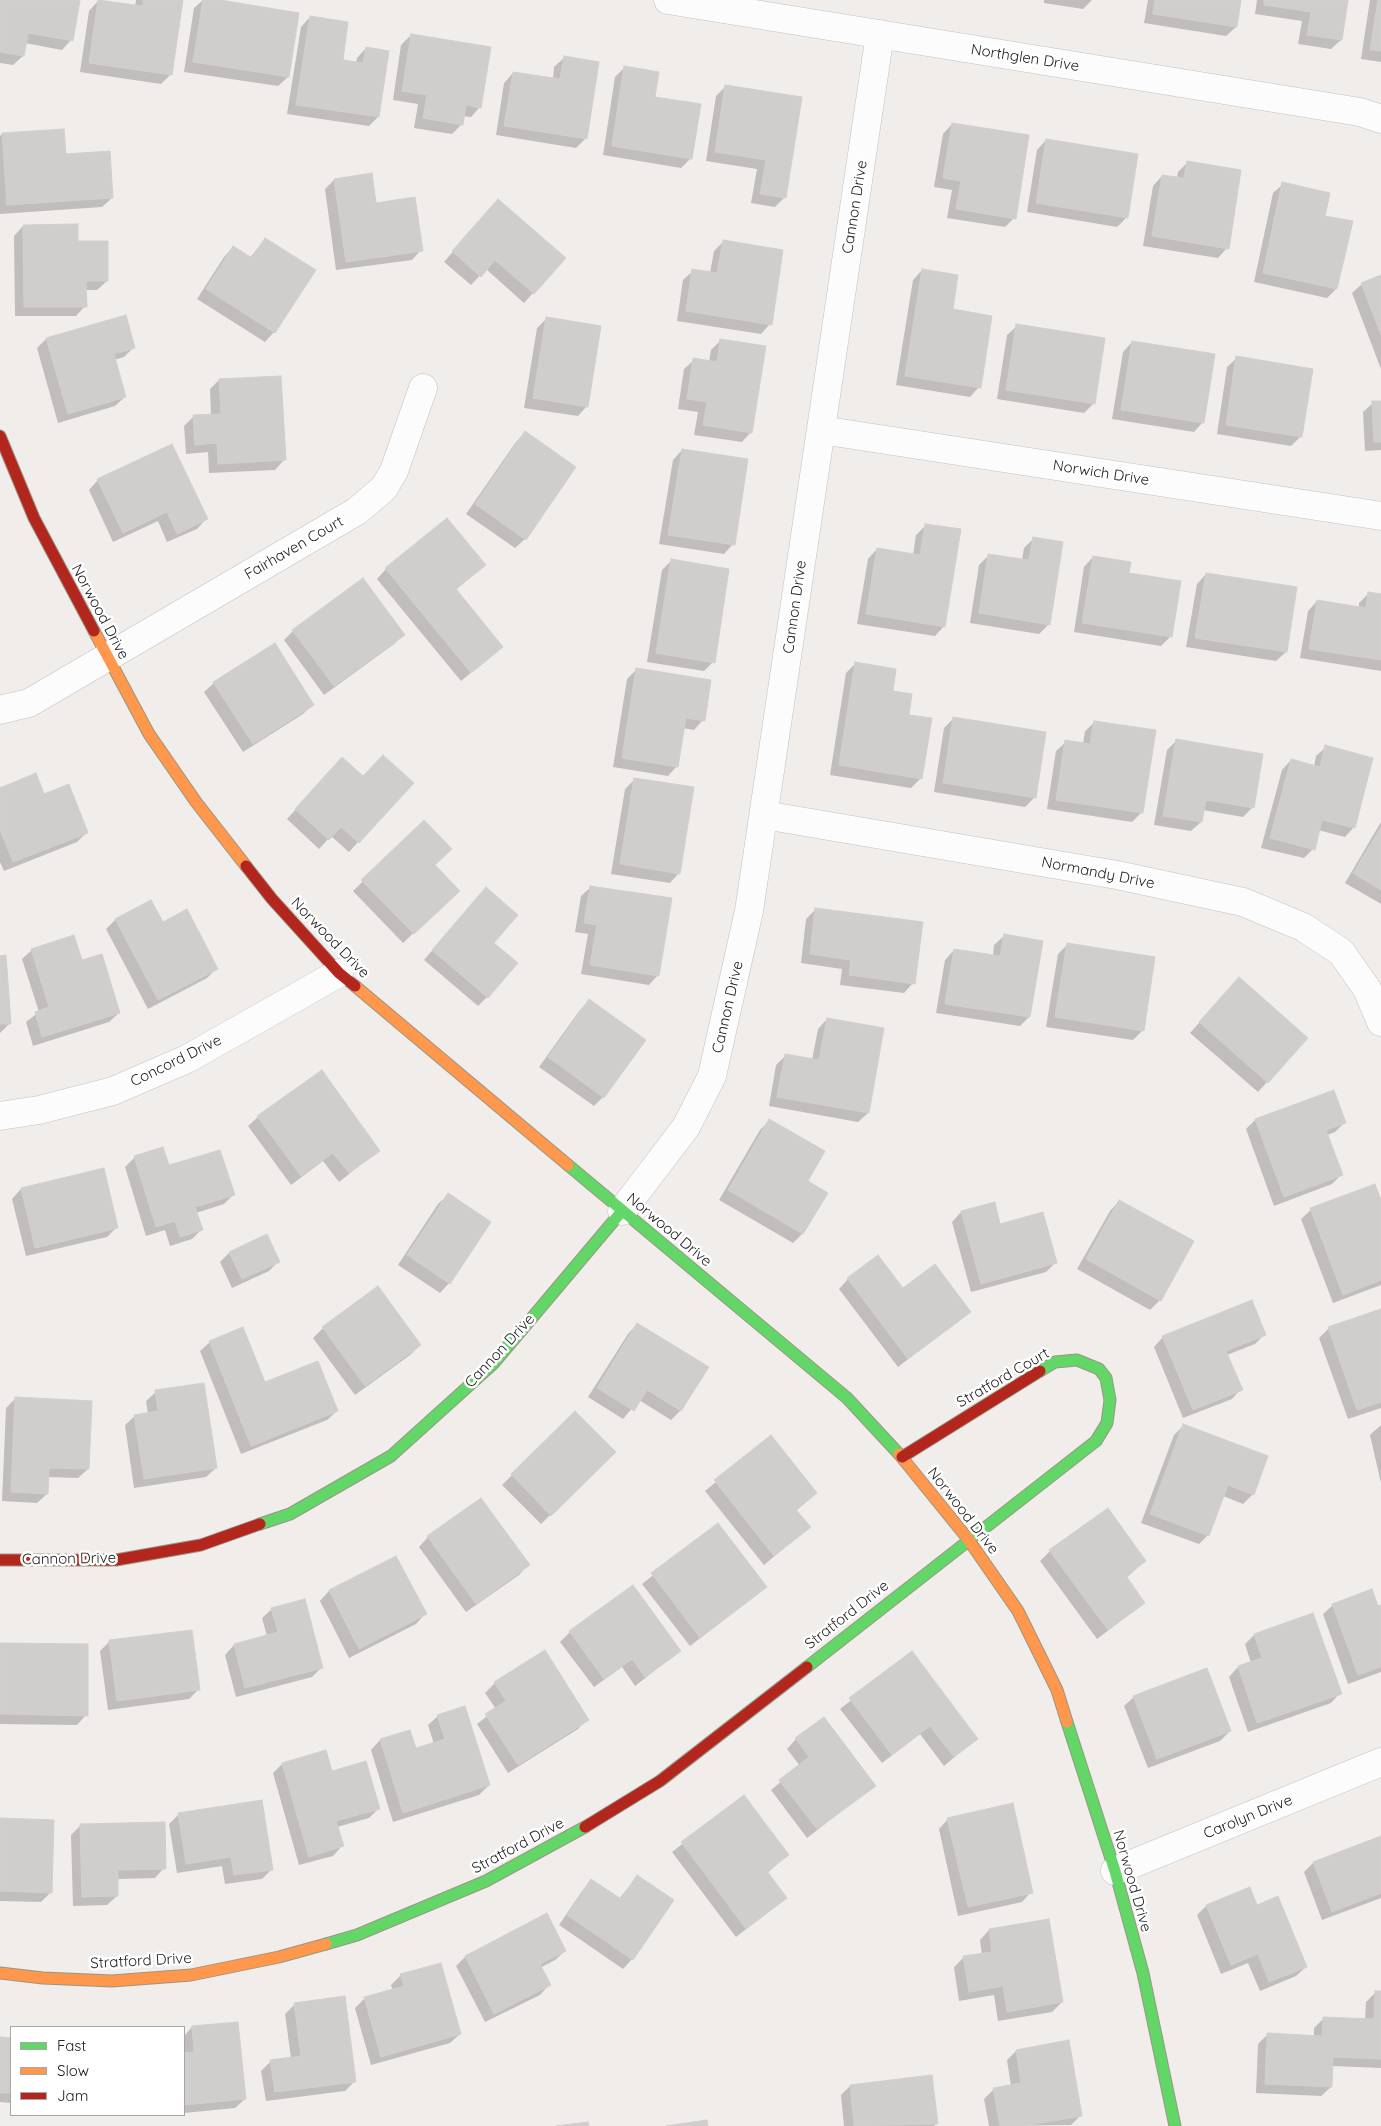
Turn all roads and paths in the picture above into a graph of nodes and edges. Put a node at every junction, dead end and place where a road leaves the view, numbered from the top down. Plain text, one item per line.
1 (668, 0) edge
2 (880, 34) junction
3 (1381, 119) edge
4 (423, 388) dead end
5 (821, 430) junction
6 (0, 436) edge
7 (1381, 516) edge
8 (106, 656) junction
9 (0, 710) edge
10 (764, 815) junction
11 (339, 973) junction
12 (1381, 1022) edge
13 (0, 1116) edge
14 (622, 1211) junction
15 (902, 1457) junction
16 (968, 1539) junction
17 (0, 1560) edge
18 (1381, 1762) edge
19 (1115, 1872) junction
20 (0, 1973) edge
21 (1175, 2126) edge

1 - 2 street, Northglen Drive
2 - 3 street, Northglen Drive
2 - 5 street, Cannon Drive
4 - 8 street, Fairhaven Court
5 - 7 street, Norwich Drive
5 - 10 street, Cannon Drive
6 - 8 street, Norwood Drive
8 - 9 street, Fairhaven Court
8 - 11 street, Norwood Drive
10 - 12 street, Normandy Drive
10 - 14 street, Cannon Drive
11 - 13 street, Concord Drive
11 - 14 street, Norwood Drive
14 - 15 street, Norwood Drive
14 - 17 street, Cannon Drive
15 - 16 street, Norwood Drive
15 - 16 street, Stratford Court
16 - 19 street, Norwood Drive
16 - 20 street, Stratford Drive
18 - 19 street, Carolyn Drive
19 - 21 street, Norwood Drive

